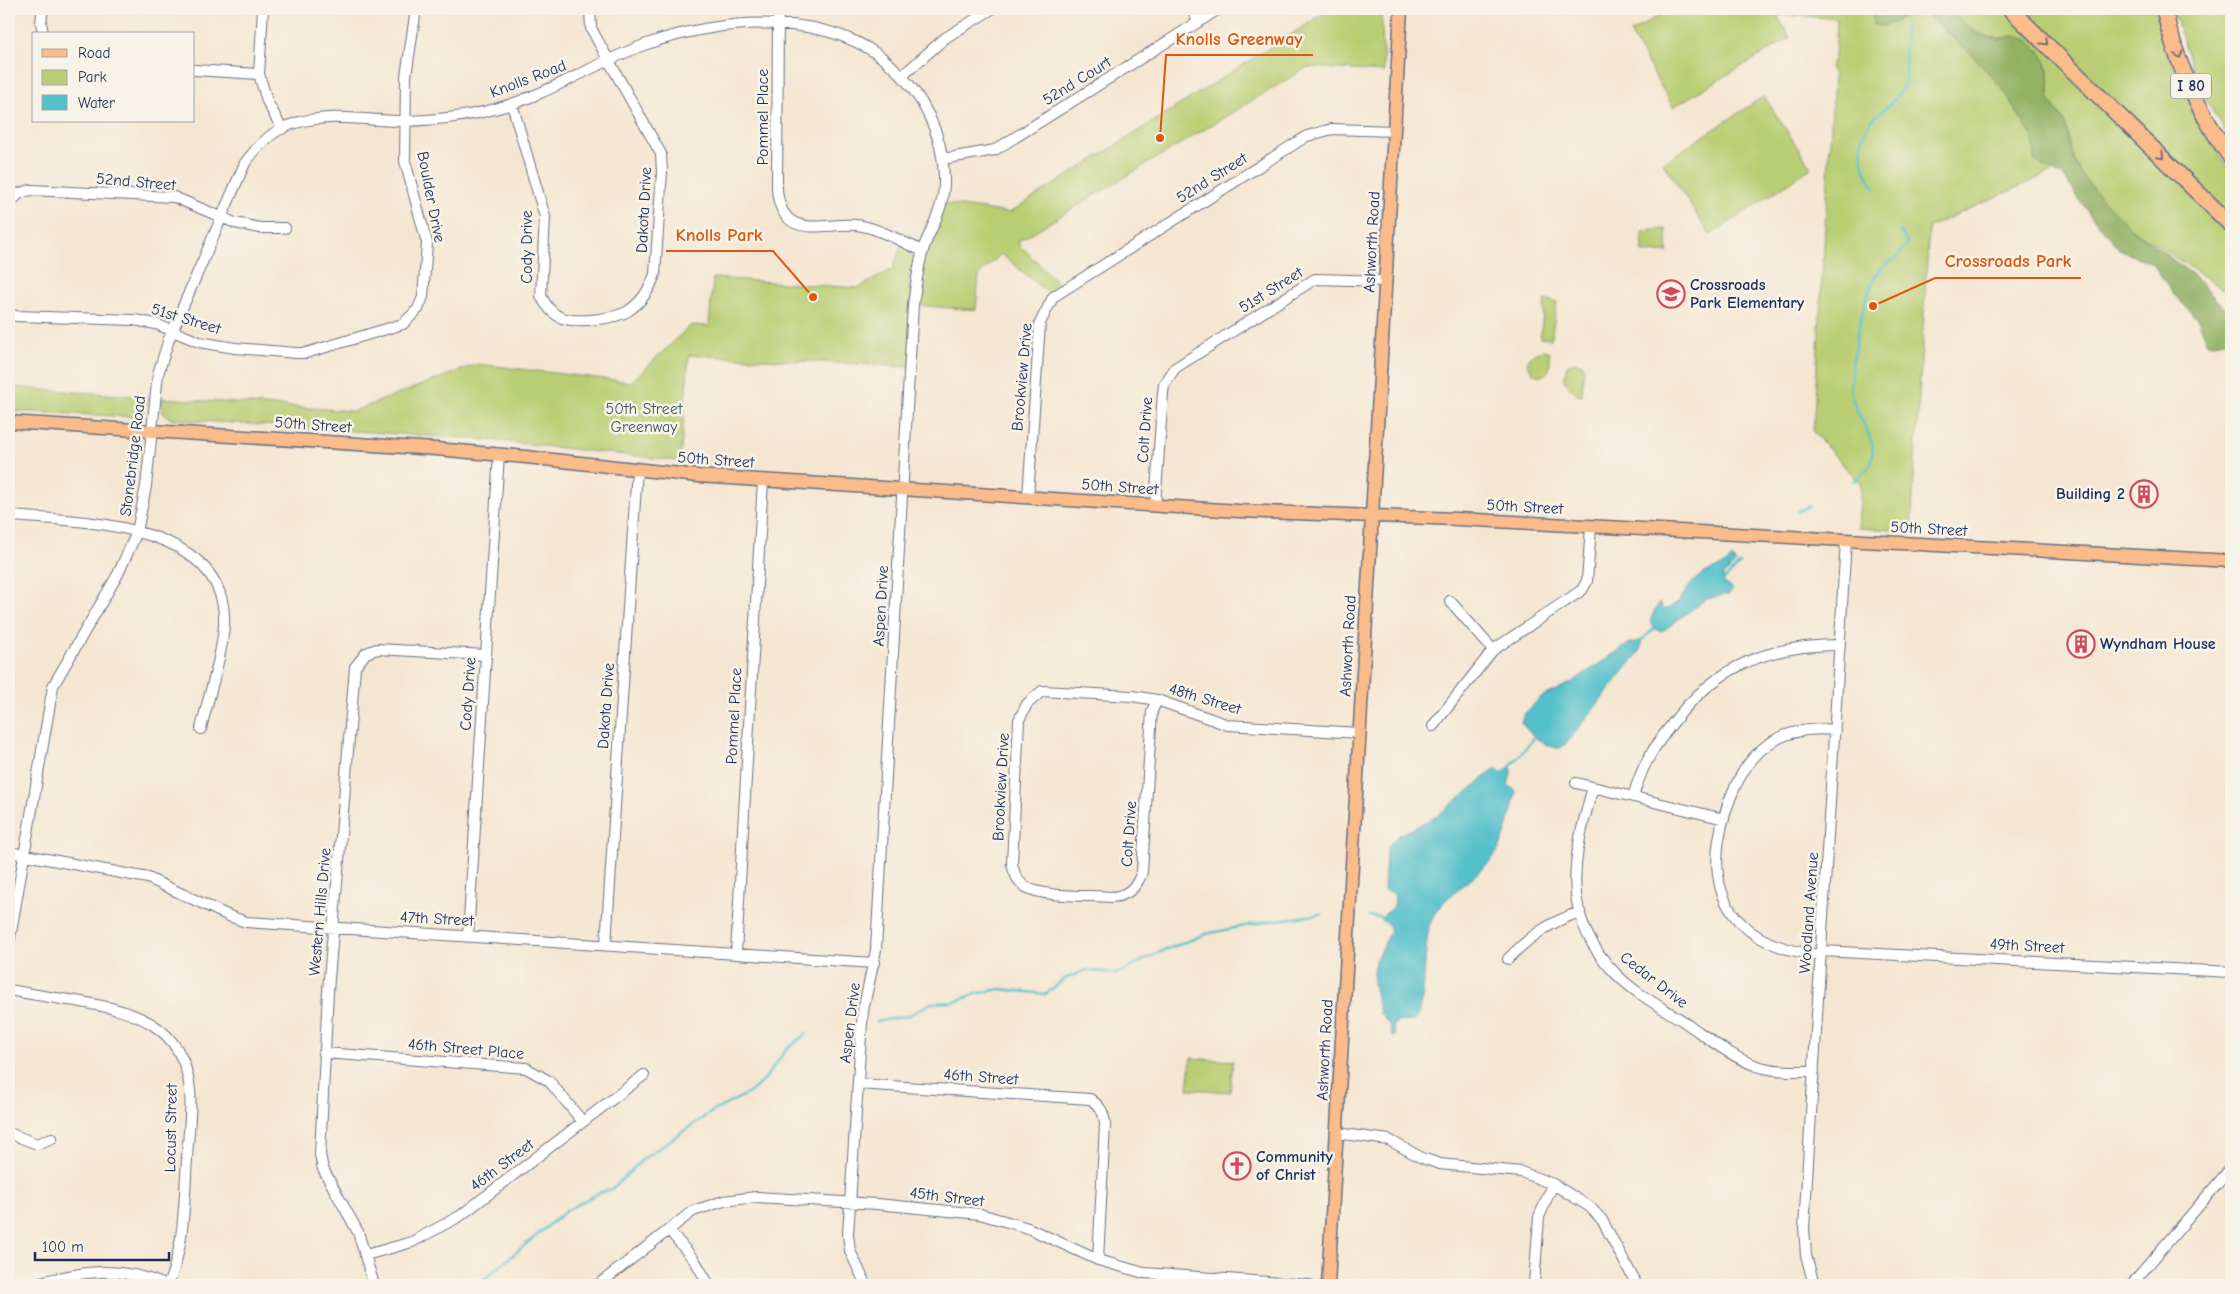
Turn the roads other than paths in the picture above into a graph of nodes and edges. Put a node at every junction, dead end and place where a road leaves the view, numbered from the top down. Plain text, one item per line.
1 (43, 9) edge
2 (263, 9) edge
3 (416, 9) edge
4 (590, 9) edge
5 (778, 9) edge
6 (992, 9) edge
7 (1191, 9) edge
8 (1219, 9) edge
9 (1401, 9) edge
10 (2010, 9) edge
11 (2164, 9) edge
12 (1199, 22) junction
13 (778, 25) junction
14 (43, 32) edge
15 (609, 60) junction
16 (195, 70) edge
17 (259, 74) junction
18 (902, 76) junction
19 (512, 104) junction
20 (406, 120) junction
21 (282, 129) junction
22 (1394, 131) junction
23 (2231, 158) edge
24 (943, 159) junction
25 (9, 203) edge
26 (222, 218) junction
27 (2231, 225) edge
28 (285, 228) dead end
29 (924, 251) junction
30 (1386, 281) junction
31 (1057, 293) joint
32 (12, 315) edge
33 (569, 319) joint
34 (403, 324) joint
35 (173, 331) junction
36 (1183, 363) joint
37 (9, 422) edge
38 (153, 430) junction
39 (498, 454) junction
40 (637, 470) junction
41 (763, 480) junction
42 (902, 489) junction
43 (1028, 498) junction
44 (1155, 506) junction
45 (9, 516) edge
46 (1372, 517) junction
47 (1591, 527) junction
48 (137, 532) junction
49 (1846, 540) junction
50 (2231, 561) edge
51 (1450, 601) dead end
52 (1840, 645) junction
53 (1493, 650) junction
54 (486, 655) junction
55 (1042, 691) joint
56 (1157, 700) junction
57 (1433, 726) dead end
58 (201, 729) dead end
59 (1835, 730) junction
60 (1359, 733) junction
61 (1576, 783) dead end
62 (1593, 787) junction
63 (1633, 797) junction
64 (1724, 819) junction
65 (9, 852) edge
66 (24, 855) junction
67 (1026, 888) joint
68 (1580, 912) junction
69 (333, 928) junction
70 (468, 936) junction
71 (9, 944) edge
72 (606, 944) junction
73 (1821, 953) junction
74 (736, 954) junction
75 (1508, 959) dead end
76 (874, 963) junction
77 (2231, 972) edge
78 (9, 990) edge
79 (324, 1053) junction
80 (1814, 1071) junction
81 (644, 1075) dead end
82 (858, 1084) junction
83 (583, 1122) junction
84 (9, 1133) edge
85 (1336, 1133) junction
86 (52, 1138) dead end
87 (2231, 1168) edge
88 (1553, 1184) junction
89 (850, 1203) junction
90 (669, 1230) junction
91 (366, 1256) junction
92 (1098, 1260) junction
93 (28, 1285) edge
94 (167, 1285) edge
95 (374, 1285) edge
96 (598, 1285) edge
97 (709, 1285) edge
98 (866, 1285) edge
99 (1310, 1285) edge
100 (1328, 1285) edge
101 (1534, 1285) edge
102 (1637, 1285) edge
103 (1814, 1285) edge
104 (2132, 1285) edge

1 - 14 street
2 - 17 street
3 - 20 street, Boulder Drive
4 - 15 street, Dakota Drive
5 - 13 street, Pommel Place
6 - 18 street
7 - 12 street
8 - 12 street, 52nd Court
9 - 22 main road, Ashworth Road
10 -> 27 highway
11 -> 23 highway, I 80
12 - 24 street, 52nd Court
13 - 15 street, Knolls Road
13 - 18 street, Aspen Drive
13 - 29 street, Pommel Place
15 - 19 street, Knolls Road
15 - 33 street, Dakota Drive
16 - 17 street
17 - 21 street
18 - 24 street, Aspen Drive
19 - 20 street, Knolls Road
19 - 33 street, Cody Drive
20 - 21 street, Knolls Road
20 - 34 street, Boulder Drive
21 - 26 street, Stonebridge Road
22 - 30 main road, Ashworth Road
22 - 31 street, 52nd Street
24 - 29 street, Aspen Drive
25 - 26 street, 52nd Street
26 - 28 street, 52nd Street
26 - 35 street, Stonebridge Road
29 - 42 street, Aspen Drive
30 - 36 street, 51st Street
30 - 46 main road, Ashworth Road
31 - 43 street, Brookview Drive
32 - 35 street, 51st Street
34 - 35 street, 51st Street
35 - 38 street, Stonebridge Road
36 - 44 street, Colt Drive
37 - 38 main road, 50th Street
38 - 39 main road, 50th Street
38 - 48 street, Stonebridge Road
39 - 40 main road, 50th Street
39 - 54 street, Cody Drive
40 - 41 main road, 50th Street
40 - 72 street, Dakota Drive
41 - 42 main road, 50th Street
41 - 74 street, Pommel Place
42 - 43 main road, 50th Street
42 - 76 street, Aspen Drive
43 - 44 main road, 50th Street
44 - 46 main road, 50th Street
45 - 48 street
46 - 47 main road, 50th Street
46 - 60 main road, Ashworth Road
47 - 49 main road, 50th Street
47 - 53 street
48 - 58 street
48 - 66 street, Stonebridge Road
49 - 50 main road, 50th Street
49 - 52 street, Woodland Avenue
51 - 53 street
52 - 59 street, Woodland Avenue
52 - 63 street
53 - 57 street
54 - 69 street, Western Hills Drive
54 - 70 street, Cody Drive
55 - 56 street, 48th Street
55 - 67 street, Brookview Drive
56 - 60 street, 48th Street
56 - 67 street, Colt Drive
59 - 64 street, 49th Street
59 - 73 street, Woodland Avenue
60 - 85 main road, Ashworth Road
61 - 62 street
62 - 63 street
62 - 68 street, Cedar Drive
63 - 64 street
64 - 73 street, 49th Street
65 - 66 street, 47th Street
66 - 69 street, 47th Street
66 - 71 street, Stonebridge Road
68 - 75 street
68 - 80 street, Cedar Drive
69 - 70 street, 47th Street
69 - 79 street, Western Hills Drive
70 - 72 street, 47th Street
72 - 74 street, 47th Street
73 - 77 street, 49th Street
73 - 80 street, Woodland Avenue
74 - 76 street, 47th Street
76 - 82 street, Aspen Drive
78 - 94 street, Locust Street
79 - 83 street, 46th Street Place
79 - 91 street, Western Hills Drive
80 - 103 street, Woodland Avenue
81 - 83 street, 46th Street
82 - 89 street, Aspen Drive
82 - 92 street, 46th Street
83 - 91 street, 46th Street
84 - 86 street
85 - 88 street
85 - 100 main road, Ashworth Road
87 - 104 street
88 - 101 street
88 - 102 street
89 - 90 street, 45th Street
89 - 92 street, 45th Street
89 - 98 street, Aspen Drive
90 - 96 street, 45th Street
90 - 97 street
91 - 95 street, Western Hills Drive
92 - 99 street, 45th Street
93 - 94 street

